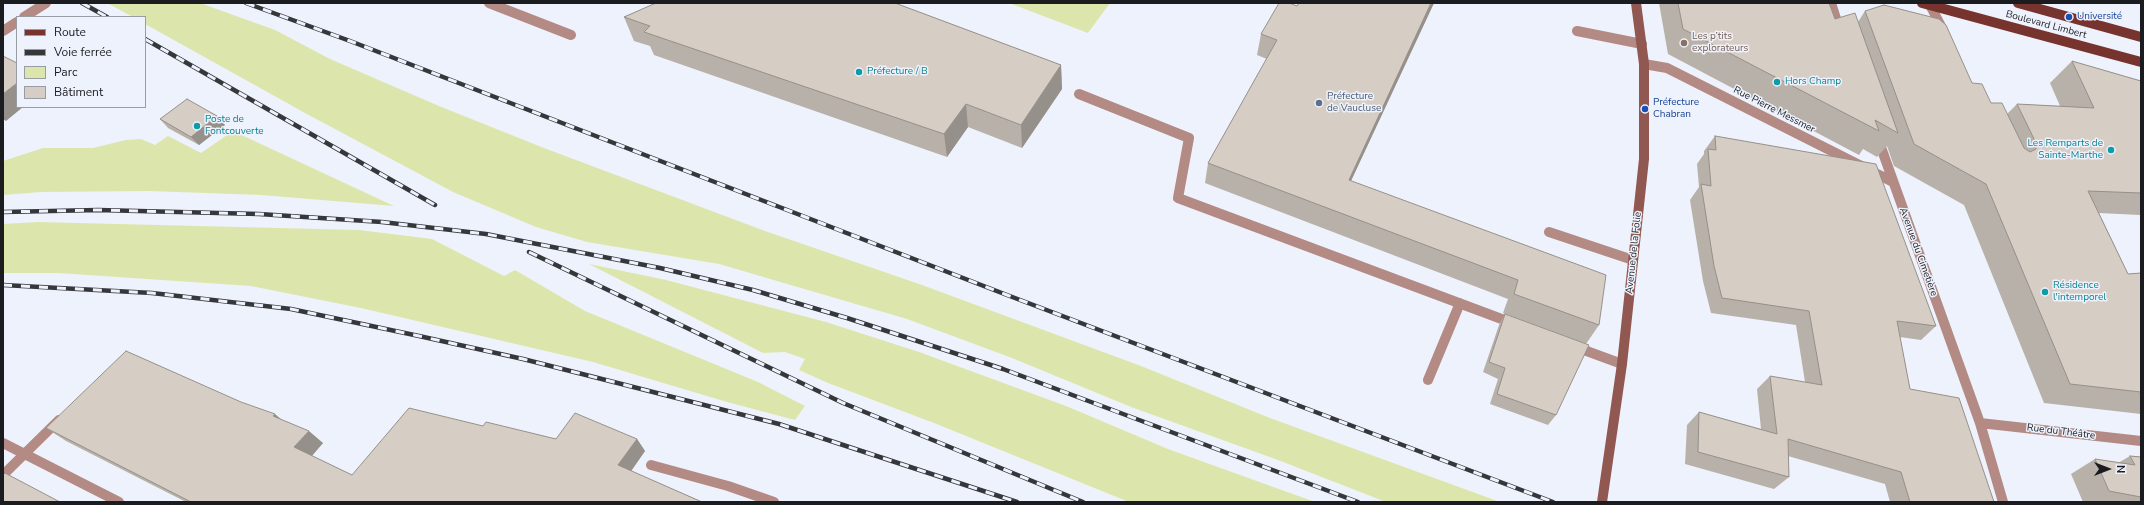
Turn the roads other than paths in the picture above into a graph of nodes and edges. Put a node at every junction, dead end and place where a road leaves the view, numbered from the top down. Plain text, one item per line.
1 (46, 3) edge
2 (489, 3) edge
3 (1636, 3) edge
4 (1831, 3) edge
5 (2018, 3) edge
6 (1926, 4) edge
7 (26, 16) edge
8 (16, 23) edge
9 (3, 31) edge
10 (1577, 31) dead end
11 (571, 35) dead end
12 (2141, 37) edge
13 (1844, 40) edge
14 (1948, 42) edge
15 (1642, 44) junction
16 (2141, 62) edge
17 (1644, 64) junction
18 (1079, 94) dead end
19 (1875, 130) edge
20 (1893, 182) junction
21 (1549, 232) dead end
22 (1634, 260) junction
23 (1460, 303) junction
24 (1526, 328) edge
25 (1563, 342) edge
26 (1622, 364) junction
27 (1428, 380) dead end
28 (69, 410) edge
29 (1980, 423) junction
30 (2141, 441) edge
31 (3, 443) edge
32 (25, 454) junction
33 (651, 465) dead end
34 (3, 475) edge
35 (119, 502) edge
36 (774, 502) edge
37 (1602, 502) edge
38 (2002, 502) edge

1 - 7 street
2 - 11 street
3 - 15 main road, Avenue de la Folie
4 - 13 street
5 - 12 main road, Boulevard Limbert
6 - 14 street
6 - 16 main road, Boulevard Limbert
8 - 9 street
10 - 15 street
15 - 17 main road, Avenue de la Folie
17 - 20 street, Rue Pierre Messmer
17 - 22 main road, Avenue de la Folie
18 - 23 street
19 - 20 street, Avenue du Cimetière
20 - 29 street, Avenue du Cimetière
21 - 22 street
22 - 26 main road, Avenue de la Folie
23 - 24 street
23 - 27 street
25 - 26 street
26 - 37 main road, Avenue de la Folie
28 - 32 street
29 - 30 street, Rue du Théâtre
29 - 38 street, Avenue du Cimetière
31 - 32 street
32 - 34 street
32 - 35 street
33 - 36 street

